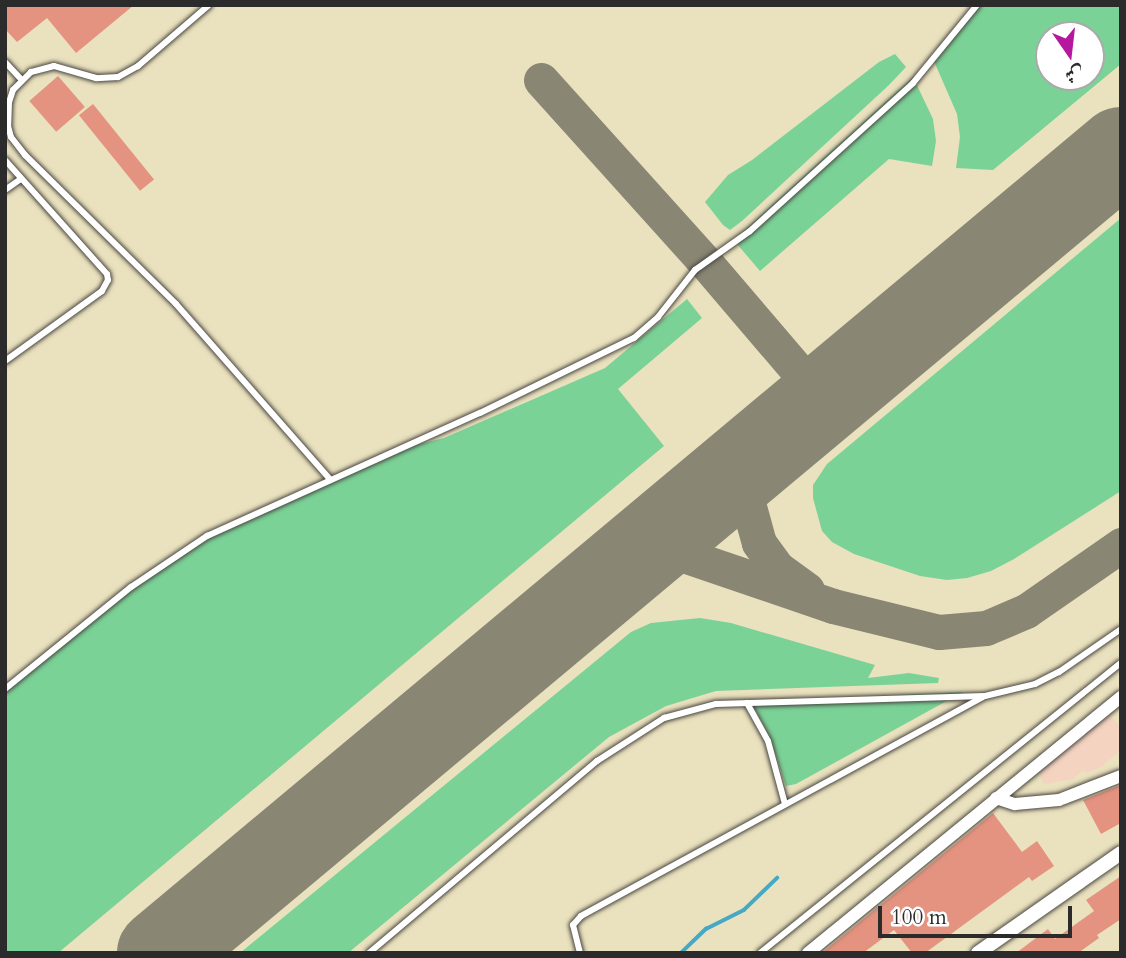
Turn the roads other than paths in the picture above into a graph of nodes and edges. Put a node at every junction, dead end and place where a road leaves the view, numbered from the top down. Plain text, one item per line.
1 (209, 5) edge
2 (977, 5) edge
3 (5, 62) edge
4 (21, 79) junction
5 (7, 127) edge
6 (5, 160) edge
7 (21, 179) junction
8 (5, 190) edge
9 (5, 361) edge
10 (330, 479) junction
11 (1121, 629) edge
12 (1121, 663) edge
13 (5, 689) edge
14 (985, 696) junction
15 (1121, 697) edge
16 (747, 703) junction
17 (1121, 776) edge
18 (996, 798) junction
19 (785, 804) junction
20 (1121, 853) edge
21 (369, 953) edge
22 (580, 953) edge
23 (760, 953) edge
24 (808, 953) edge
25 (978, 953) edge

1 - 4 lane
2 - 10 lane
3 - 4 lane
4 - 5 lane
5 - 10 lane
6 - 7 lane
7 - 8 lane
7 - 9 lane
10 - 13 lane
11 - 14 lane
12 - 23 lane
14 - 16 lane
14 - 19 lane
15 - 18 street
16 - 19 lane
16 - 21 lane
17 - 18 street
18 - 24 street
19 - 22 lane
20 - 25 street

